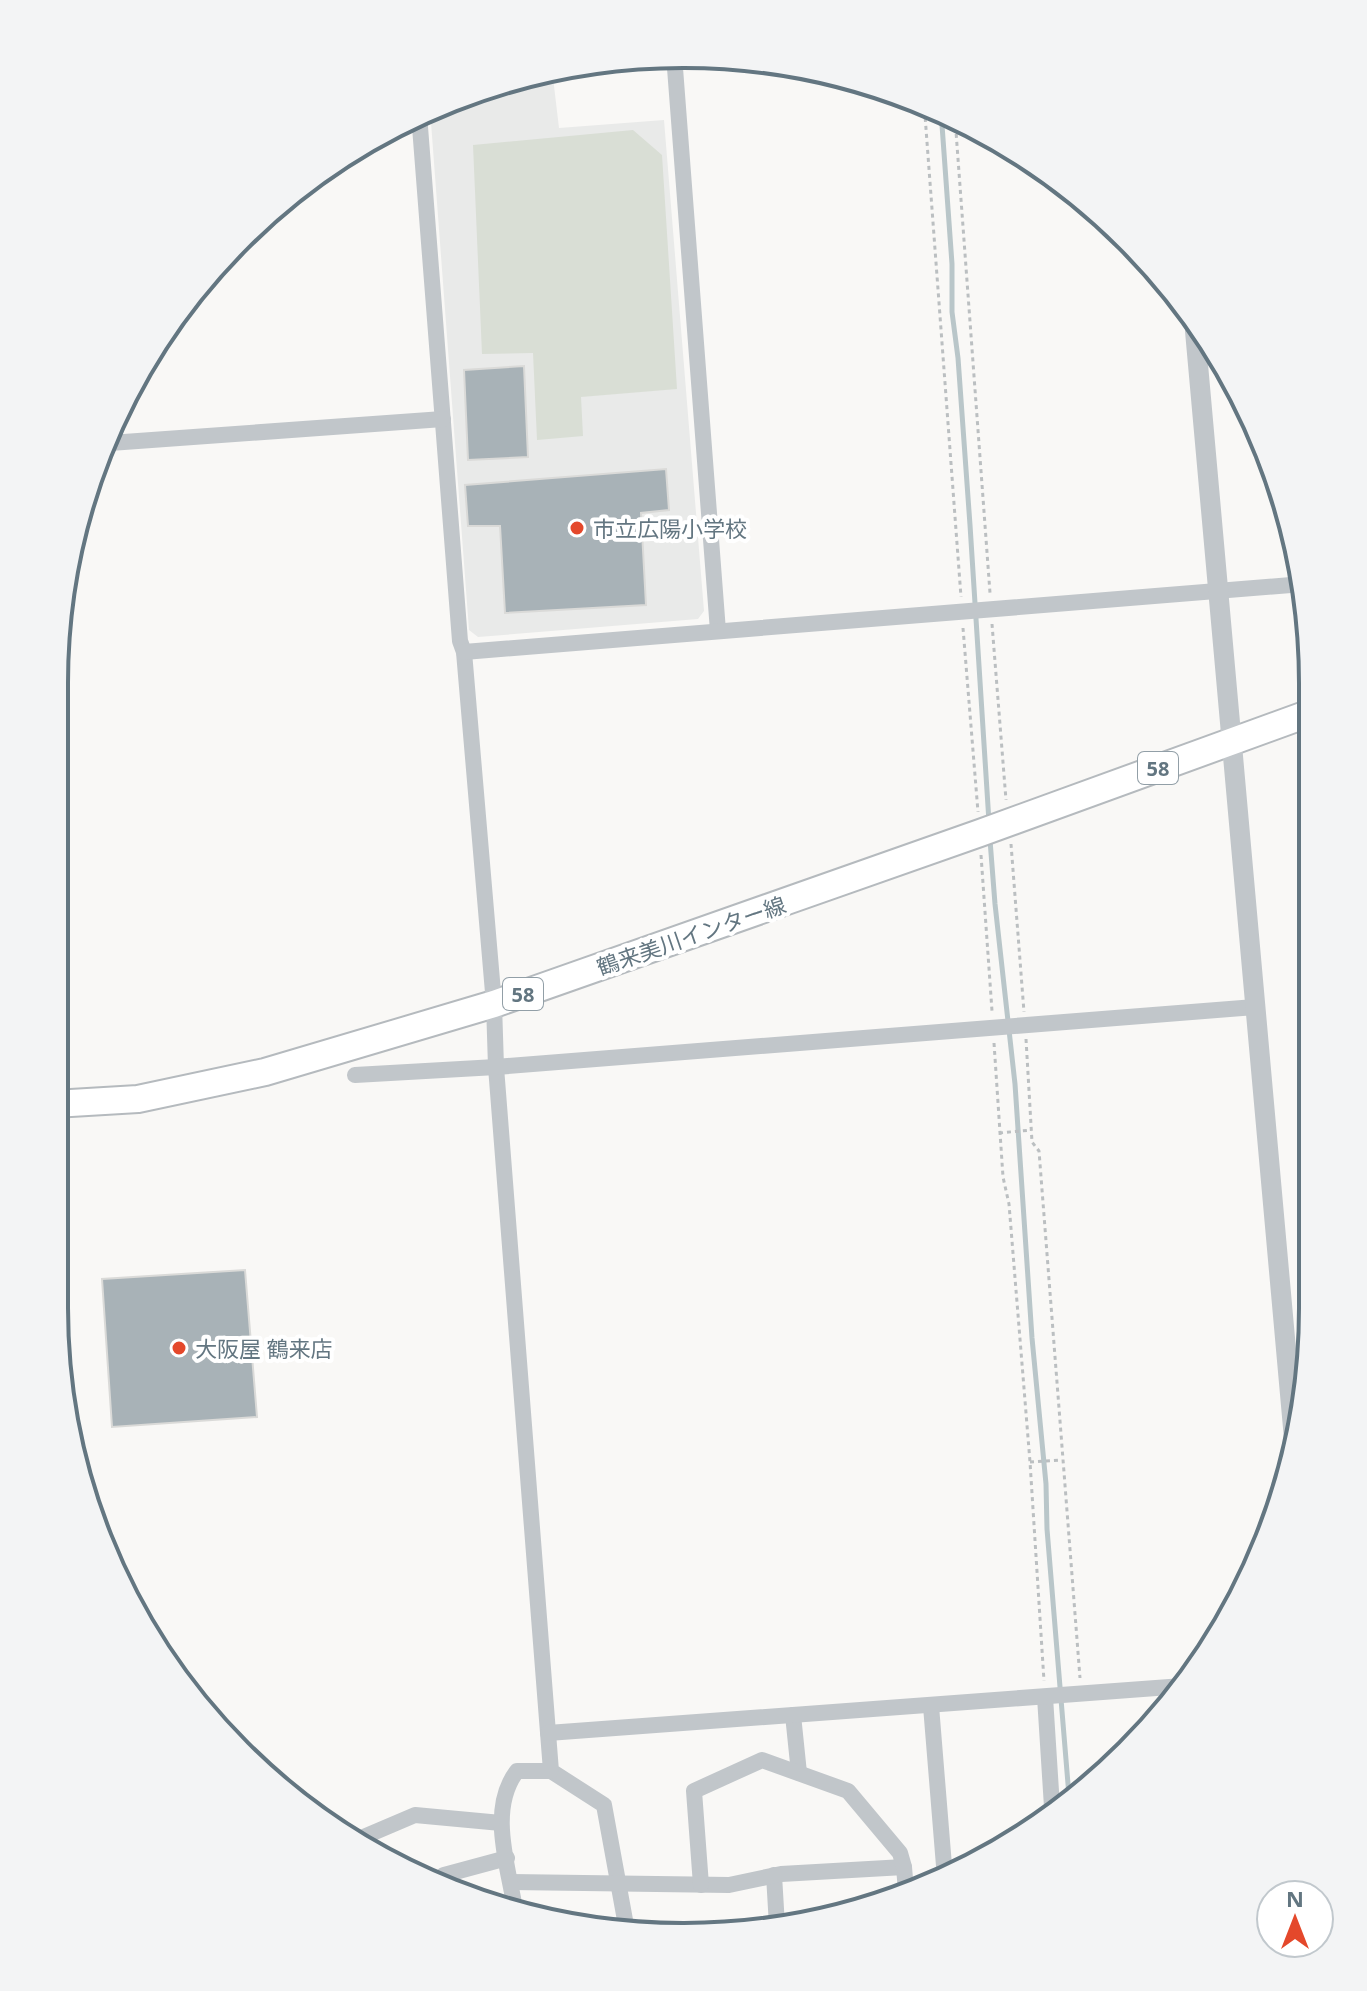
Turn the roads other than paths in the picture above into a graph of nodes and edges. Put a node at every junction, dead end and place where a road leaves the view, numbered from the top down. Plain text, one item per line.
1 (675, 68) edge
2 (420, 127) edge
3 (1196, 344) edge
4 (443, 419) junction
5 (117, 442) edge
6 (1291, 585) edge
7 (1217, 591) junction
8 (718, 631) junction
9 (464, 652) junction
10 (1299, 717) edge
11 (1232, 742) junction
12 (494, 1004) junction
13 (1255, 1007) junction
14 (496, 1067) junction
15 (355, 1075) dead end
16 (68, 1103) edge
17 (1291, 1404) edge
18 (1168, 1687) edge
19 (1062, 1696) junction
20 (931, 1706) junction
21 (793, 1715) junction
22 (548, 1733) junction
23 (551, 1771) junction
24 (799, 1773) junction
25 (1053, 1800) edge
26 (501, 1823) junction
27 (377, 1831) junction
28 (367, 1835) edge
29 (378, 1842) edge
30 (507, 1858) junction
31 (944, 1865) edge
32 (904, 1867) junction
33 (445, 1875) edge
34 (774, 1875) junction
35 (905, 1881) edge
36 (511, 1882) junction
37 (619, 1884) junction
38 (701, 1885) junction
39 (513, 1899) edge
40 (776, 1916) edge
41 (625, 1920) edge

1 - 8 street
2 - 4 street
3 - 7 street
4 - 5 street
4 - 9 street
6 - 7 street
7 - 8 street
7 - 11 street
8 - 9 street
9 - 12 street
10 - 11 main road, 鶴来美川インター線 / 58
11 - 12 main road, 鶴来美川インター線 / 58
11 - 13 street
12 - 14 street
12 - 16 main road, 鶴来美川インター線 / 58
13 - 14 street
13 - 17 street
14 - 15 street
14 - 22 street
18 - 19 street
19 - 20 street
19 - 25 street
20 - 21 street
20 - 31 street
21 - 22 street
21 - 24 street
22 - 23 street
23 - 26 street
23 - 37 street
24 - 32 street
24 - 38 street
26 - 27 street
26 - 30 street
27 - 28 street
27 - 29 street
30 - 33 street
30 - 36 street
32 - 34 street
32 - 35 street
34 - 38 street
34 - 40 street
36 - 37 street
36 - 39 street
37 - 38 street
37 - 41 street

